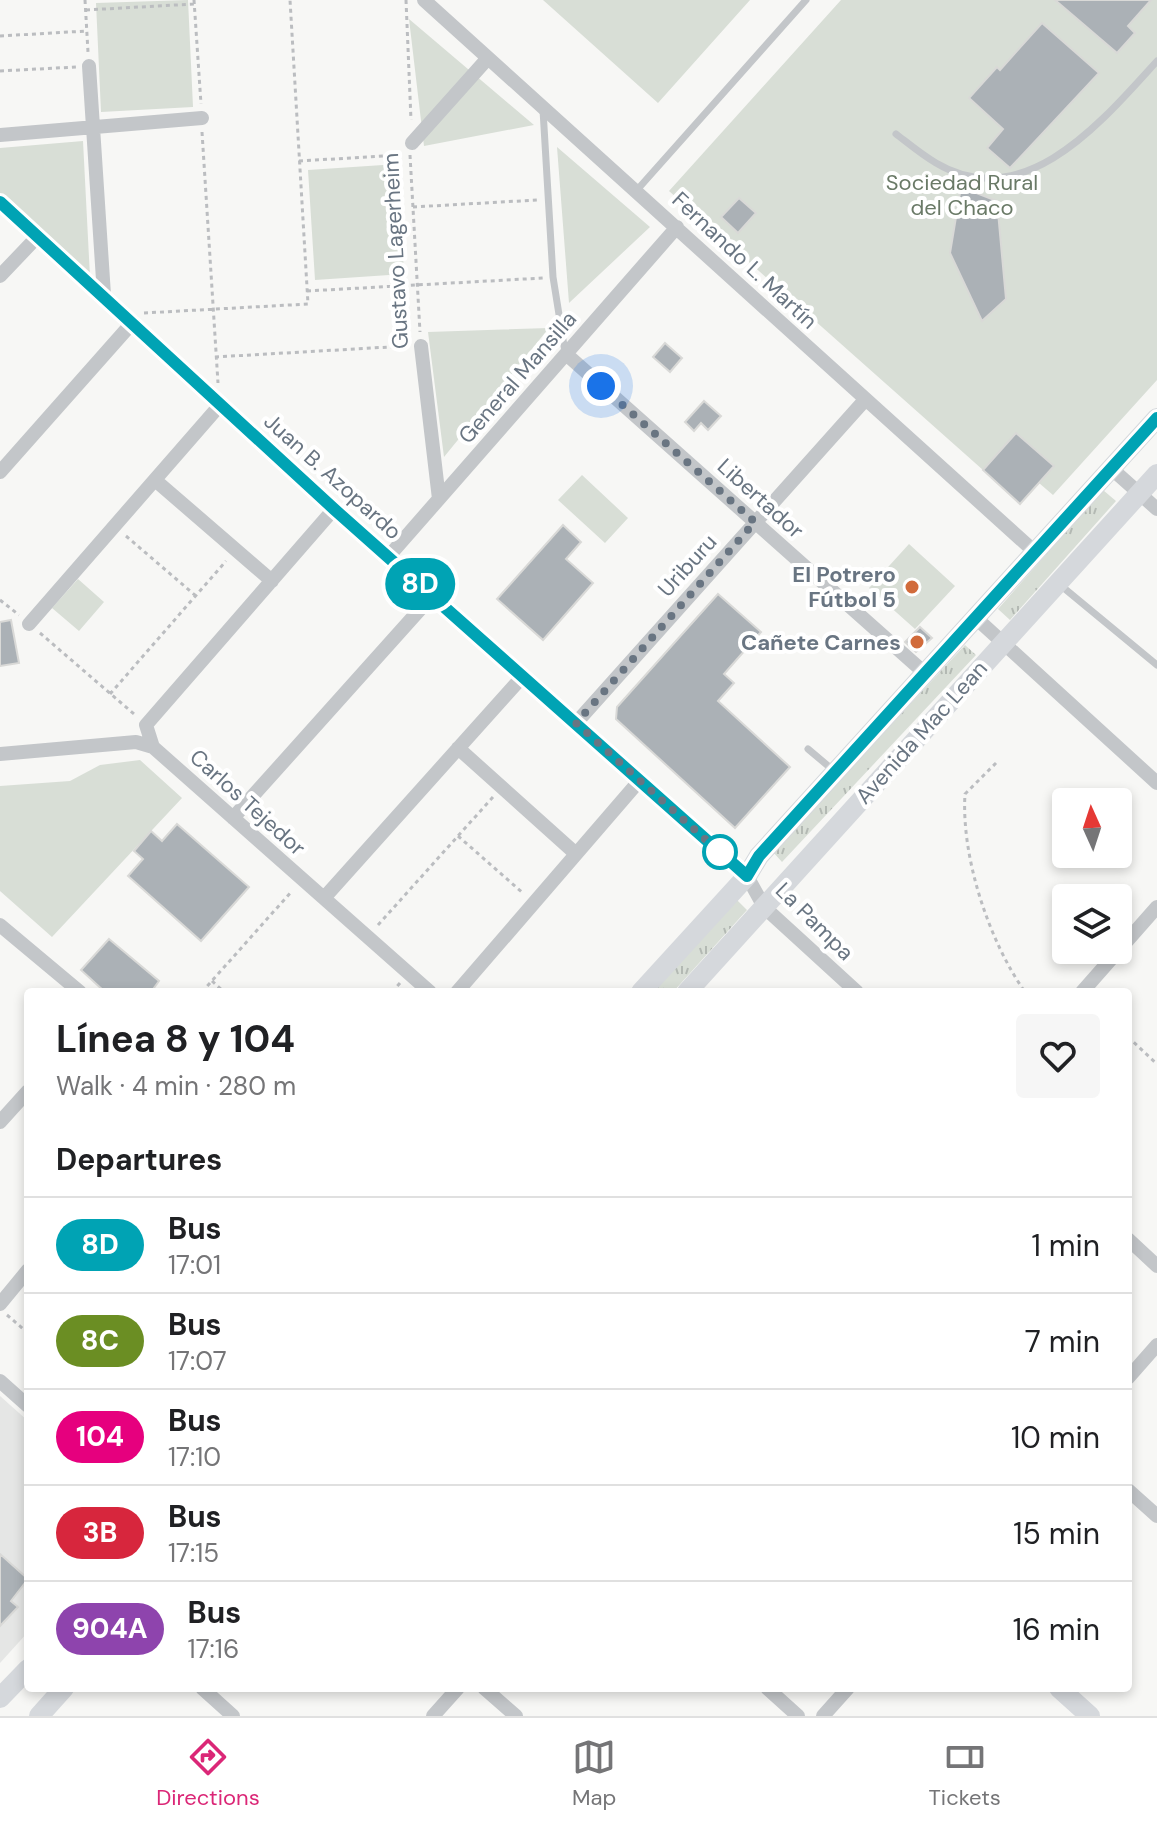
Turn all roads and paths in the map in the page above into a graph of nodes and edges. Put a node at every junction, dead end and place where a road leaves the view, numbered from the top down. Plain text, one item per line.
1 (85, 0) edge
2 (290, 0) edge
3 (406, 0) edge
4 (424, 0) edge
5 (806, 0) edge
6 (195, 2) edge
7 (86, 10) junction
8 (87, 31) junction
9 (0, 36) edge
10 (488, 58) junction
11 (1157, 61) edge
12 (89, 66) junction
13 (0, 71) edge
14 (543, 105) junction
15 (202, 118) junction
16 (92, 127) junction
17 (896, 134) dead end
18 (0, 135) edge
19 (411, 149) junction
20 (299, 161) junction
21 (637, 190) junction
22 (548, 199) junction
23 (0, 203) edge
24 (413, 207) junction
25 (677, 227) junction
26 (38, 236) junction
27 (0, 276) edge
28 (553, 277) junction
29 (417, 285) junction
30 (307, 291) junction
31 (104, 295) junction
32 (212, 310) junction
33 (128, 318) junction
34 (421, 346) junction
35 (566, 354) junction
36 (215, 357) junction
37 (864, 401) junction
38 (220, 405) junction
39 (1157, 418) edge
40 (1112, 469) junction
41 (0, 472) edge
42 (1157, 474) edge
43 (155, 480) junction
44 (1139, 494) junction
45 (439, 499) junction
46 (334, 509) junction
47 (1157, 509) edge
48 (755, 522) junction
49 (114, 527) junction
50 (236, 550) junction
51 (1036, 553) junction
52 (389, 556) junction
53 (272, 581) junction
54 (1057, 582) junction
55 (196, 596) junction
56 (432, 596) junction
57 (0, 600) edge
58 (977, 619) junction
59 (29, 624) junction
60 (1003, 642) junction
61 (1157, 665) edge
62 (927, 675) junction
63 (523, 676) junction
64 (110, 694) junction
65 (576, 723) junction
66 (146, 725) junction
67 (153, 747) junction
68 (458, 748) junction
69 (808, 749) dead end
70 (0, 754) edge
71 (996, 763) dead end
72 (834, 772) junction
73 (640, 780) junction
74 (1157, 783) edge
75 (502, 787) junction
76 (233, 818) junction
77 (458, 836) junction
78 (575, 853) junction
79 (747, 876) junction
80 (302, 879) junction
81 (324, 898) junction
82 (532, 902) junction
83 (764, 907) junction
84 (1157, 907) edge
85 (1, 924) edge
86 (367, 937) junction
87 (212, 981) junction
88 (75, 988) edge
89 (206, 988) edge
90 (220, 988) edge
91 (425, 988) edge
92 (460, 988) edge
93 (645, 988) edge
94 (691, 988) edge
95 (853, 988) edge
96 (1022, 988) edge
97 (1086, 988) edge
98 (1132, 1041) edge
99 (1157, 1064) edge
100 (24, 1095) edge
101 (0, 1122) edge
102 (1132, 1243) edge
103 (1157, 1266) edge
104 (24, 1279) edge
105 (0, 1306) edge
106 (24, 1329) edge
107 (1157, 1345) edge
108 (1132, 1373) edge
109 (0, 1381) edge
110 (24, 1402) edge
111 (1132, 1494) edge
112 (1157, 1516) edge
113 (24, 1673) edge
114 (60, 1692) edge
115 (206, 1692) edge
116 (454, 1692) edge
117 (489, 1692) edge
118 (771, 1692) edge
119 (844, 1692) edge
120 (1063, 1692) edge
121 (0, 1698) edge
122 (39, 1716) edge
123 (233, 1716) edge
124 (433, 1716) edge
125 (516, 1716) edge
126 (798, 1716) edge
127 (823, 1716) edge
128 (1090, 1716) edge

1 - 7 path
2 - 20 path
3 - 19 path, Gustavo Lagerheim
4 - 10 street, Fernando L. Martín
5 - 21 lane
6 - 7 path
6 - 15 path
7 - 8 path
8 - 9 path
8 - 12 path
10 - 14 street, Fernando L. Martín
10 - 19 street
11 - 17 lane
12 - 13 path
12 - 16 street
14 - 21 street, Fernando L. Martín
14 - 22 lane
15 - 16 street
15 - 32 path
16 - 18 street
16 - 31 street
19 - 20 path
19 - 24 path, Gustavo Lagerheim
20 - 30 path
21 - 25 street, Fernando L. Martín
22 - 24 path
22 - 28 lane
23 - 26 street, Juan B. Azopardo
24 - 29 path, Gustavo Lagerheim
25 - 35 street, General Mansilla
25 - 37 street, Fernando L. Martín
26 - 27 street
26 - 31 street, Juan B. Azopardo
28 - 29 path
28 - 35 lane
29 - 30 path
29 - 34 path, Gustavo Lagerheim
30 - 32 path
31 - 33 street, Juan B. Azopardo
32 - 33 path
32 - 36 path
33 - 38 street, Juan B. Azopardo
33 - 41 street
34 - 36 path
34 - 45 street, Gustavo Lagerheim
35 - 45 street, General Mansilla
35 - 48 street, Libertador
36 - 38 path
37 - 48 street, Uriburu
37 - 51 street, Fernando L. Martín
38 - 43 street
38 - 46 street, Juan B. Azopardo
39 - 40 main road, Avenida Mac Lean
40 - 44 street
40 - 51 main road, Avenida Mac Lean
42 - 44 main road, Avenida Mac Lean
43 - 49 street
43 - 50 street
44 - 47 street
44 - 54 main road, Avenida Mac Lean
45 - 52 street, General Mansilla
46 - 52 street, Juan B. Azopardo
46 - 53 street
48 - 62 street, Libertador
48 - 65 street, Uriburu
49 - 55 path
49 - 59 street
50 - 53 street
50 - 55 path
51 - 58 main road, Avenida Mac Lean
52 - 56 street, Juan B. Azopardo
53 - 66 street
54 - 60 main road, Avenida Mac Lean
54 - 61 lane
55 - 64 path
56 - 63 street, Juan B. Azopardo
56 - 76 street
57 - 59 path
58 - 60 street
58 - 62 main road, Avenida Mac Lean
59 - 64 path
60 - 74 street
60 - 83 main road, Avenida Mac Lean
62 - 72 main road, Avenida Mac Lean
63 - 65 street, Juan B. Azopardo
63 - 68 street
64 - 66 path
65 - 73 street, Juan B. Azopardo
66 - 67 street
67 - 70 street
67 - 76 street, Carlos Tejedor
68 - 75 street
68 - 81 street
69 - 72 lane
71 - 96 path
72 - 79 main road, Avenida Mac Lean
73 - 78 street
73 - 79 street, Juan B. Azopardo
75 - 77 path
75 - 78 street
76 - 80 street, Carlos Tejedor
77 - 82 path
77 - 86 path
78 - 82 street
79 - 83 street, La Pampa
79 - 93 main road, Avenida Mac Lean
80 - 81 street, Carlos Tejedor
80 - 87 path
81 - 86 street, Carlos Tejedor
82 - 92 street
83 - 94 main road, Avenida Mac Lean
83 - 95 street, La Pampa
84 - 97 street
85 - 88 street
86 - 91 street, Carlos Tejedor
87 - 89 path
87 - 90 path
98 - 99 path
100 - 101 street
102 - 103 street
104 - 105 street
105 - 106 path
107 - 108 street
109 - 110 street
111 - 112 street
113 - 121 main road
114 - 122 main road
115 - 123 street
116 - 124 street
117 - 125 street
118 - 126 street
119 - 127 street
120 - 128 main road

